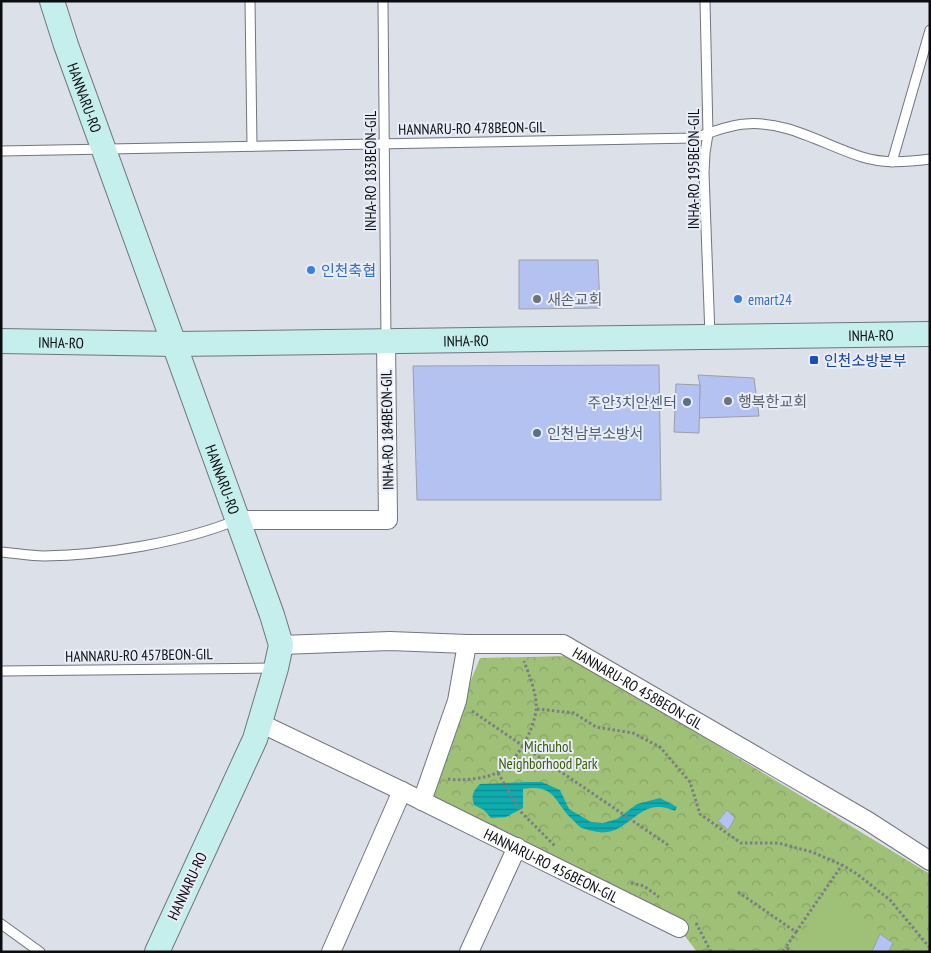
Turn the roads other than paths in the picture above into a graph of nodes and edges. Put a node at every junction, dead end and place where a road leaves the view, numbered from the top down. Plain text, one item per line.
1 (52, 1) edge
2 (250, 1) edge
3 (383, 1) edge
4 (705, 1) edge
5 (930, 30) edge
6 (708, 134) junction
7 (384, 144) junction
8 (252, 146) junction
9 (104, 150) junction
10 (1, 151) edge
11 (930, 159) edge
12 (892, 162) junction
13 (930, 334) edge
14 (710, 337) junction
15 (1, 341) edge
16 (386, 341) junction
17 (174, 344) junction
18 (238, 520) junction
19 (1, 552) edge
20 (468, 644) junction
21 (279, 656) junction
22 (1, 671) edge
23 (260, 723) junction
24 (402, 791) junction
25 (422, 801) junction
26 (517, 847) junction
27 (930, 861) edge
28 (1, 924) edge
29 (679, 928) dead end
30 (40, 952) edge
31 (157, 952) edge
32 (331, 952) edge
33 (469, 952) edge

1 - 9 main road, HANNARU-RO
2 - 8 lane
3 - 7 lane, INHA-RO 183BEON-GIL
4 - 6 lane, INHA-RO 195BEON-GIL
5 - 12 lane
6 - 7 lane, HANNARU-RO 478BEON-GIL
6 - 12 lane
6 - 14 lane, INHA-RO 195BEON-GIL
7 - 8 lane, HANNARU-RO 478BEON-GIL
7 - 16 lane, INHA-RO 183BEON-GIL
8 - 9 lane, HANNARU-RO 478BEON-GIL
9 - 10 lane, HANNARU-RO 478BEON-GIL
9 - 17 main road, HANNARU-RO
11 - 12 lane
13 - 14 main road, INHA-RO
14 - 16 main road, INHA-RO
15 - 17 main road, INHA-RO
16 - 17 main road, INHA-RO
16 - 18 street, INHA-RO 184BEON-GIL
17 - 18 main road, HANNARU-RO
18 - 19 lane
18 - 21 main road, HANNARU-RO
20 - 21 street, HANNARU-RO 458BEON-GIL
20 - 25 street
20 - 27 street, HANNARU-RO 458BEON-GIL
21 - 22 lane, HANNARU-RO 457BEON-GIL
21 - 23 main road, HANNARU-RO
23 - 24 street, HANNARU-RO 456BEON-GIL
23 - 31 main road, HANNARU-RO
24 - 25 street, HANNARU-RO 456BEON-GIL
24 - 32 street
25 - 26 street, HANNARU-RO 456BEON-GIL
26 - 29 street, HANNARU-RO 456BEON-GIL
26 - 33 street
28 - 30 lane

